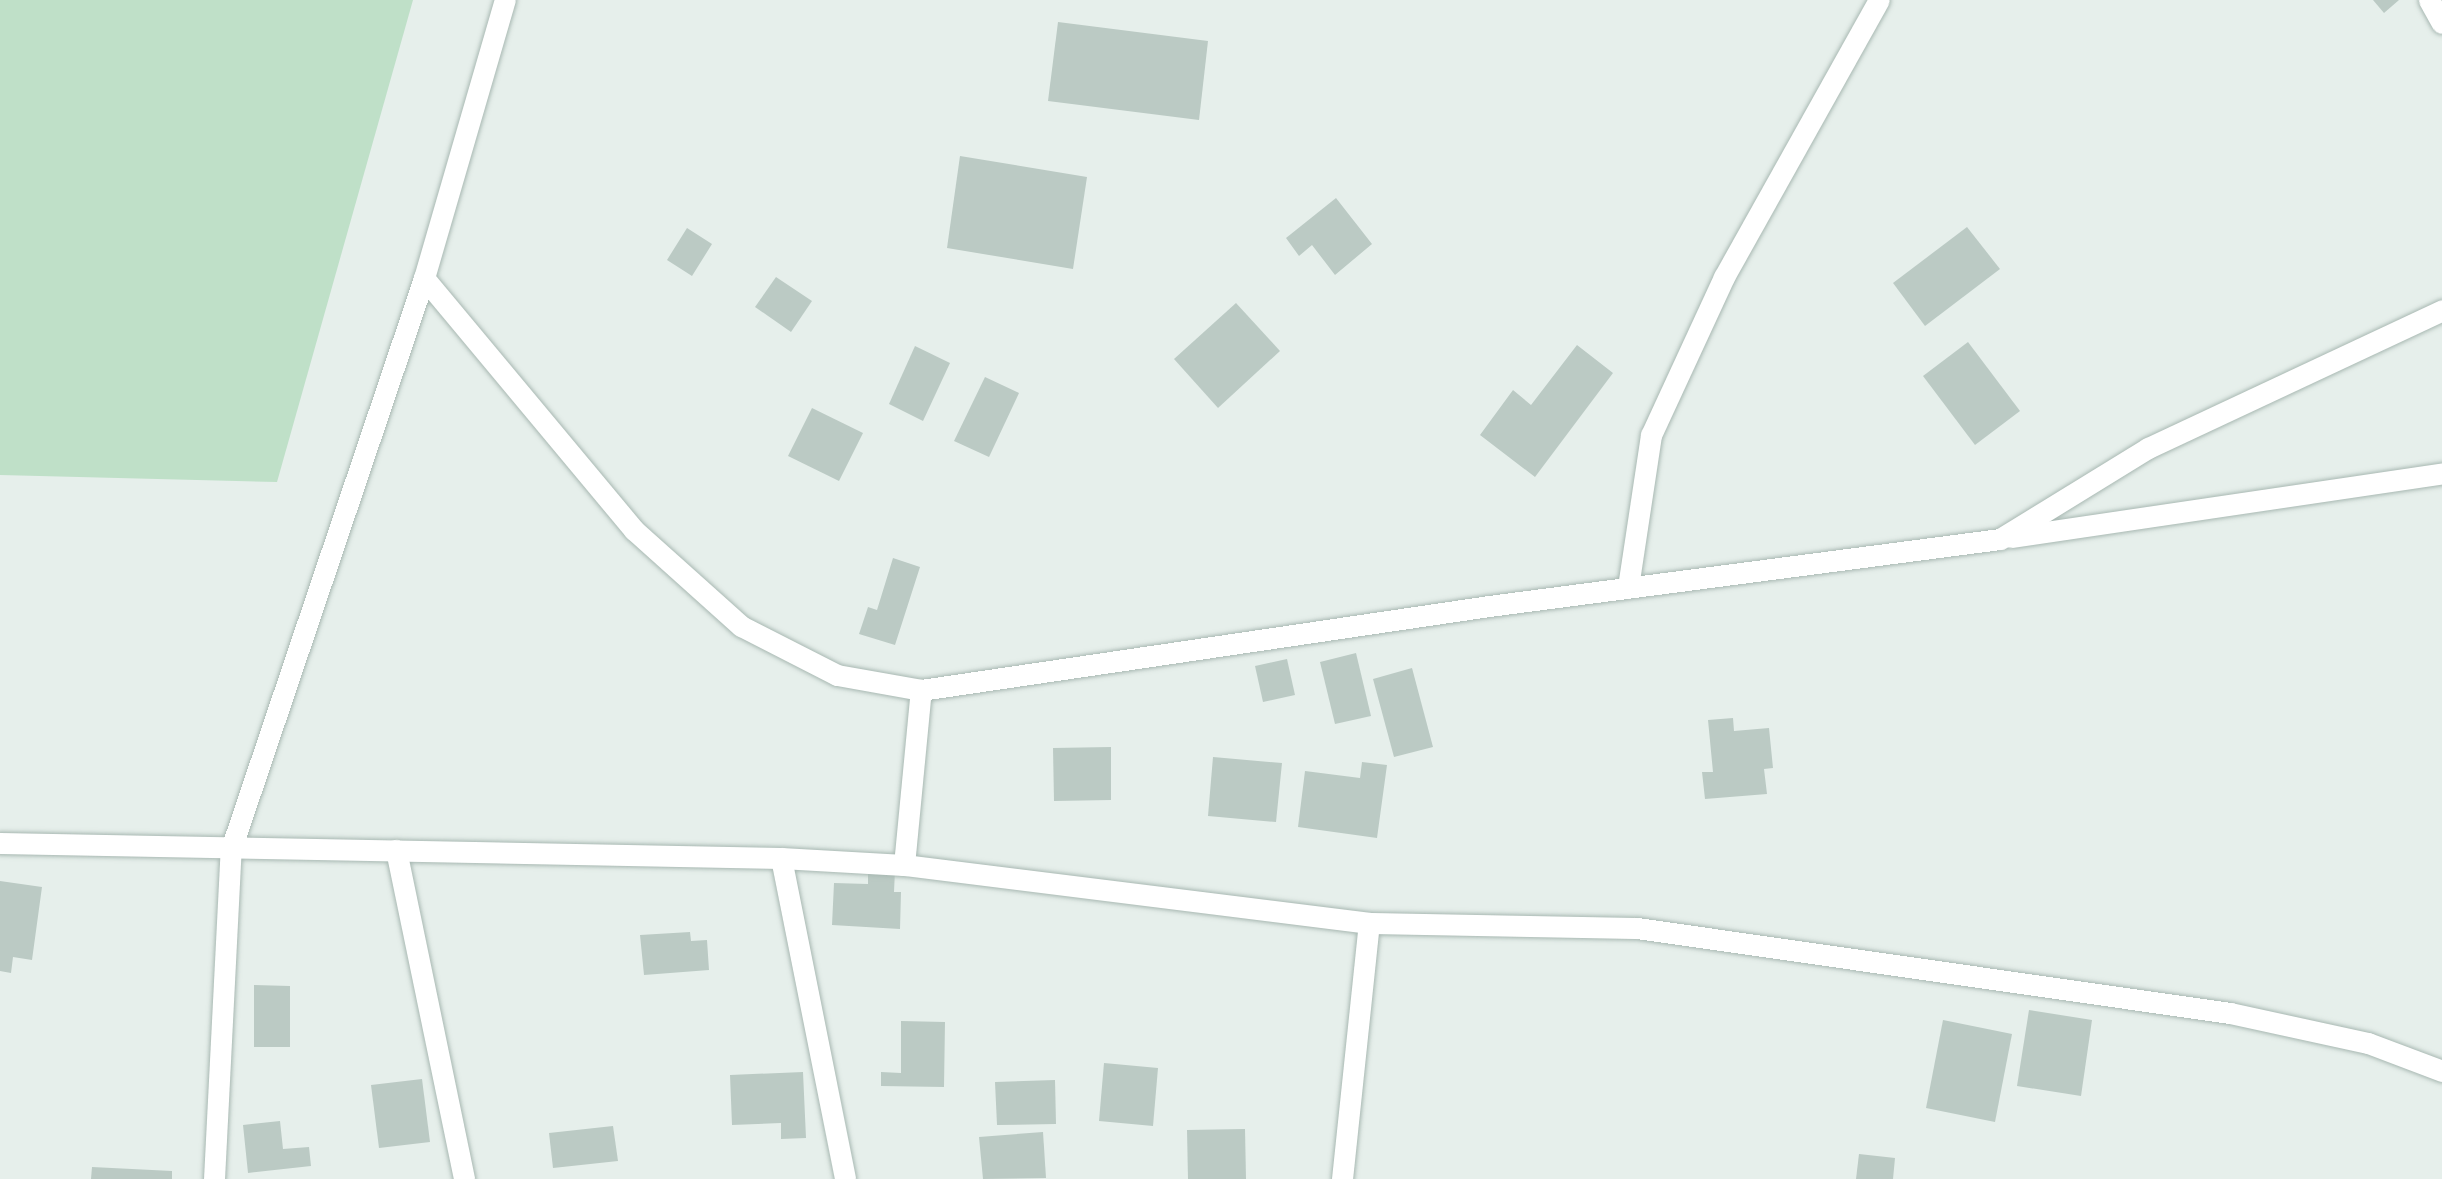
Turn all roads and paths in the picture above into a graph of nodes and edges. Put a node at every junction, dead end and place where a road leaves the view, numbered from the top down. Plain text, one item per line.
1 (505, 0) edge
2 (1880, 0) edge
3 (2429, 0) edge
4 (2442, 23) edge
5 (424, 278) junction
6 (2442, 310) edge
7 (2442, 473) edge
8 (2000, 539) junction
9 (1628, 587) junction
10 (921, 690) junction
11 (0, 843) edge
12 (231, 849) junction
13 (396, 850) junction
14 (781, 858) junction
15 (904, 865) junction
16 (1368, 923) junction
17 (2442, 1071) edge
18 (214, 1179) edge
19 (464, 1179) edge
20 (845, 1179) edge
21 (1342, 1179) edge

1 - 5 street
2 - 9 street
3 - 4 street
5 - 10 street
5 - 12 street
6 - 8 street
7 - 8 street
8 - 9 street
9 - 10 street
10 - 15 street
11 - 12 street
12 - 13 street
12 - 18 street
13 - 14 street
13 - 19 street
14 - 15 street
14 - 20 street
15 - 16 street
16 - 17 street
16 - 21 street

